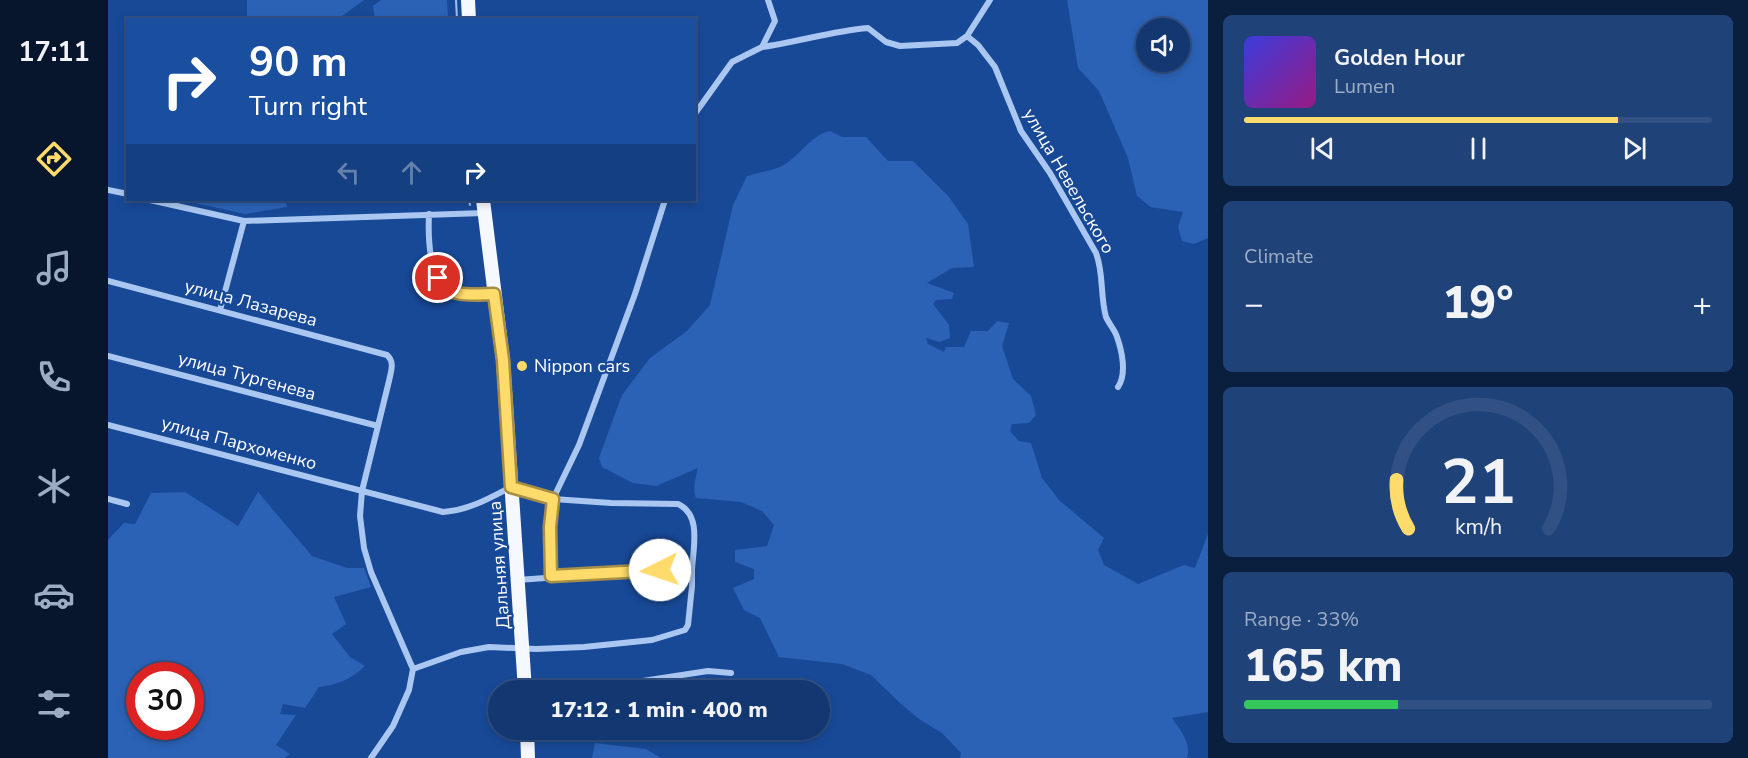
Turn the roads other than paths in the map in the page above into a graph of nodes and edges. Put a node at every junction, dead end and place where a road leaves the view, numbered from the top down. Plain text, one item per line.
1 (468, 0) edge
2 (768, 0) edge
3 (990, 0) edge
4 (469, 18) edge
5 (967, 36) junction
6 (762, 47) junction
7 (696, 112) edge
8 (108, 190) edge
9 (126, 194) edge
10 (154, 201) edge
11 (665, 201) edge
12 (484, 206) edge
13 (429, 214) junction
14 (244, 221) junction
15 (108, 280) edge
16 (494, 294) junction
17 (219, 310) junction
18 (108, 356) edge
19 (1118, 387) dead end
20 (108, 425) edge
21 (378, 426) junction
22 (511, 487) junction
23 (362, 491) junction
24 (108, 499) edge
25 (553, 499) junction
26 (127, 504) dead end
27 (692, 570) junction
28 (551, 576) junction
29 (517, 579) junction
30 (523, 648) junction
31 (413, 669) junction
32 (731, 673) dead end
33 (525, 680) edge
34 (649, 680) edge
35 (527, 740) edge
36 (372, 758) edge
37 (528, 758) edge

1 - 4 main road
2 - 6 street
3 - 5 street
5 - 6 street
5 - 19 street, улица Невельского
6 - 7 street
8 - 9 street
10 - 14 street
11 - 25 street
12 - 13 street
12 - 16 main road, Дальняя улица
13 - 14 street
13 - 16 street
14 - 17 street
15 - 17 street, улица Лазарева
16 - 22 main road, Дальняя улица
17 - 21 street, улица Лазарева
18 - 21 street, улица Тургенева
20 - 23 street, улица Пархоменко
21 - 23 street
22 - 23 street, улица Пархоменко
22 - 25 street
22 - 29 main road, Дальняя улица
23 - 31 street
24 - 26 street
25 - 27 street
25 - 28 street
27 - 28 street
27 - 30 street
28 - 29 street
29 - 30 main road, Дальняя улица
30 - 31 street
30 - 33 main road, Дальняя улица
31 - 36 street
32 - 34 street
35 - 37 main road

